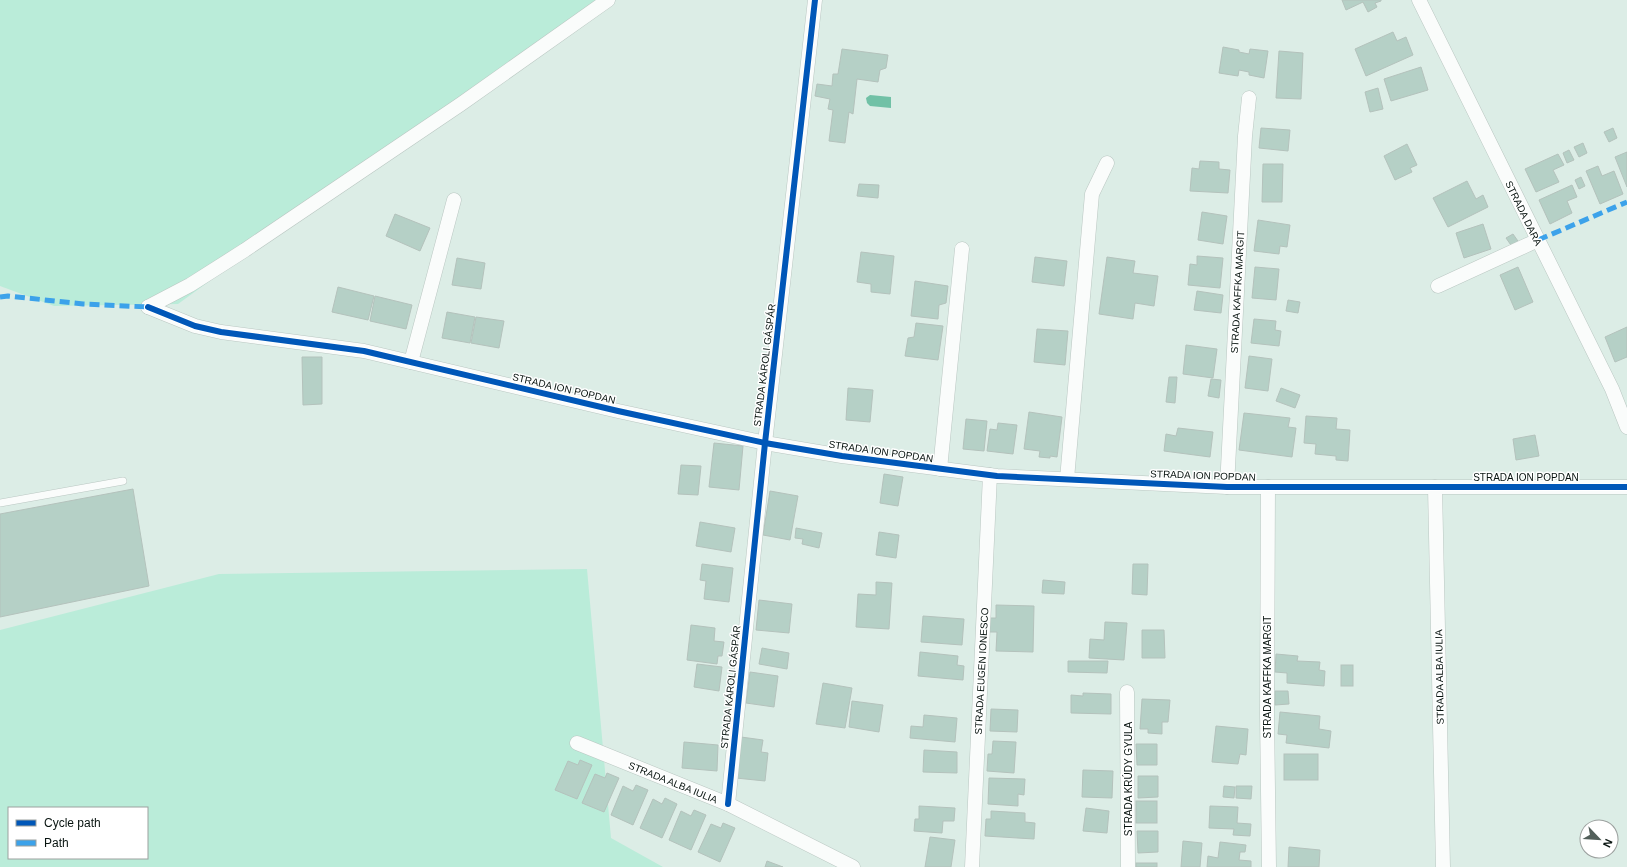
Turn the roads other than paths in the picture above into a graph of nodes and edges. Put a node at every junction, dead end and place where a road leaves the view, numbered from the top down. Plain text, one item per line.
1 (608, 0) edge
2 (816, 0) edge
3 (1419, 0) edge
4 (1249, 98) dead end
5 (1107, 163) dead end
6 (454, 200) dead end
7 (1538, 240) junction
8 (962, 249) dead end
9 (1438, 286) dead end
10 (410, 362) junction
11 (1627, 427) edge
12 (765, 443) junction
13 (940, 469) junction
14 (990, 475) junction
15 (1067, 479) junction
16 (123, 481) dead end
17 (1227, 487) junction
18 (1268, 487) junction
19 (1435, 487) junction
20 (1627, 487) edge
21 (0, 503) edge
22 (1127, 692) dead end
23 (576, 743) dead end
24 (728, 804) junction
25 (853, 867) edge
26 (972, 867) edge
27 (1128, 867) edge
28 (1270, 867) edge
29 (1443, 867) edge

1 - 10 street, STRADA ION POPDAN
2 - 12 street, STRADA KÁROLI GÁSPÁR
3 - 7 street, STRADA DARA
4 - 17 street, STRADA KAFFKA MARGIT
5 - 15 street
6 - 10 street
7 - 9 street
7 - 11 street, STRADA DARA
8 - 13 street
10 - 12 street, STRADA ION POPDAN
12 - 13 street, STRADA ION POPDAN
12 - 24 street, STRADA KÁROLI GÁSPÁR
13 - 14 street, STRADA ION POPDAN
14 - 15 street, STRADA ION POPDAN
14 - 26 street, STRADA EUGEN IONESCO
15 - 17 street, STRADA ION POPDAN
16 - 21 lane
17 - 18 street, STRADA ION POPDAN
18 - 19 street, STRADA ION POPDAN
18 - 28 street, STRADA KAFFKA MARGIT
19 - 20 street, STRADA ION POPDAN
19 - 29 street, STRADA ALBA IULIA
22 - 27 street, STRADA KRÚDY GYULA
23 - 24 street, STRADA ALBA IULIA
24 - 25 street, STRADA ALBA IULIA

